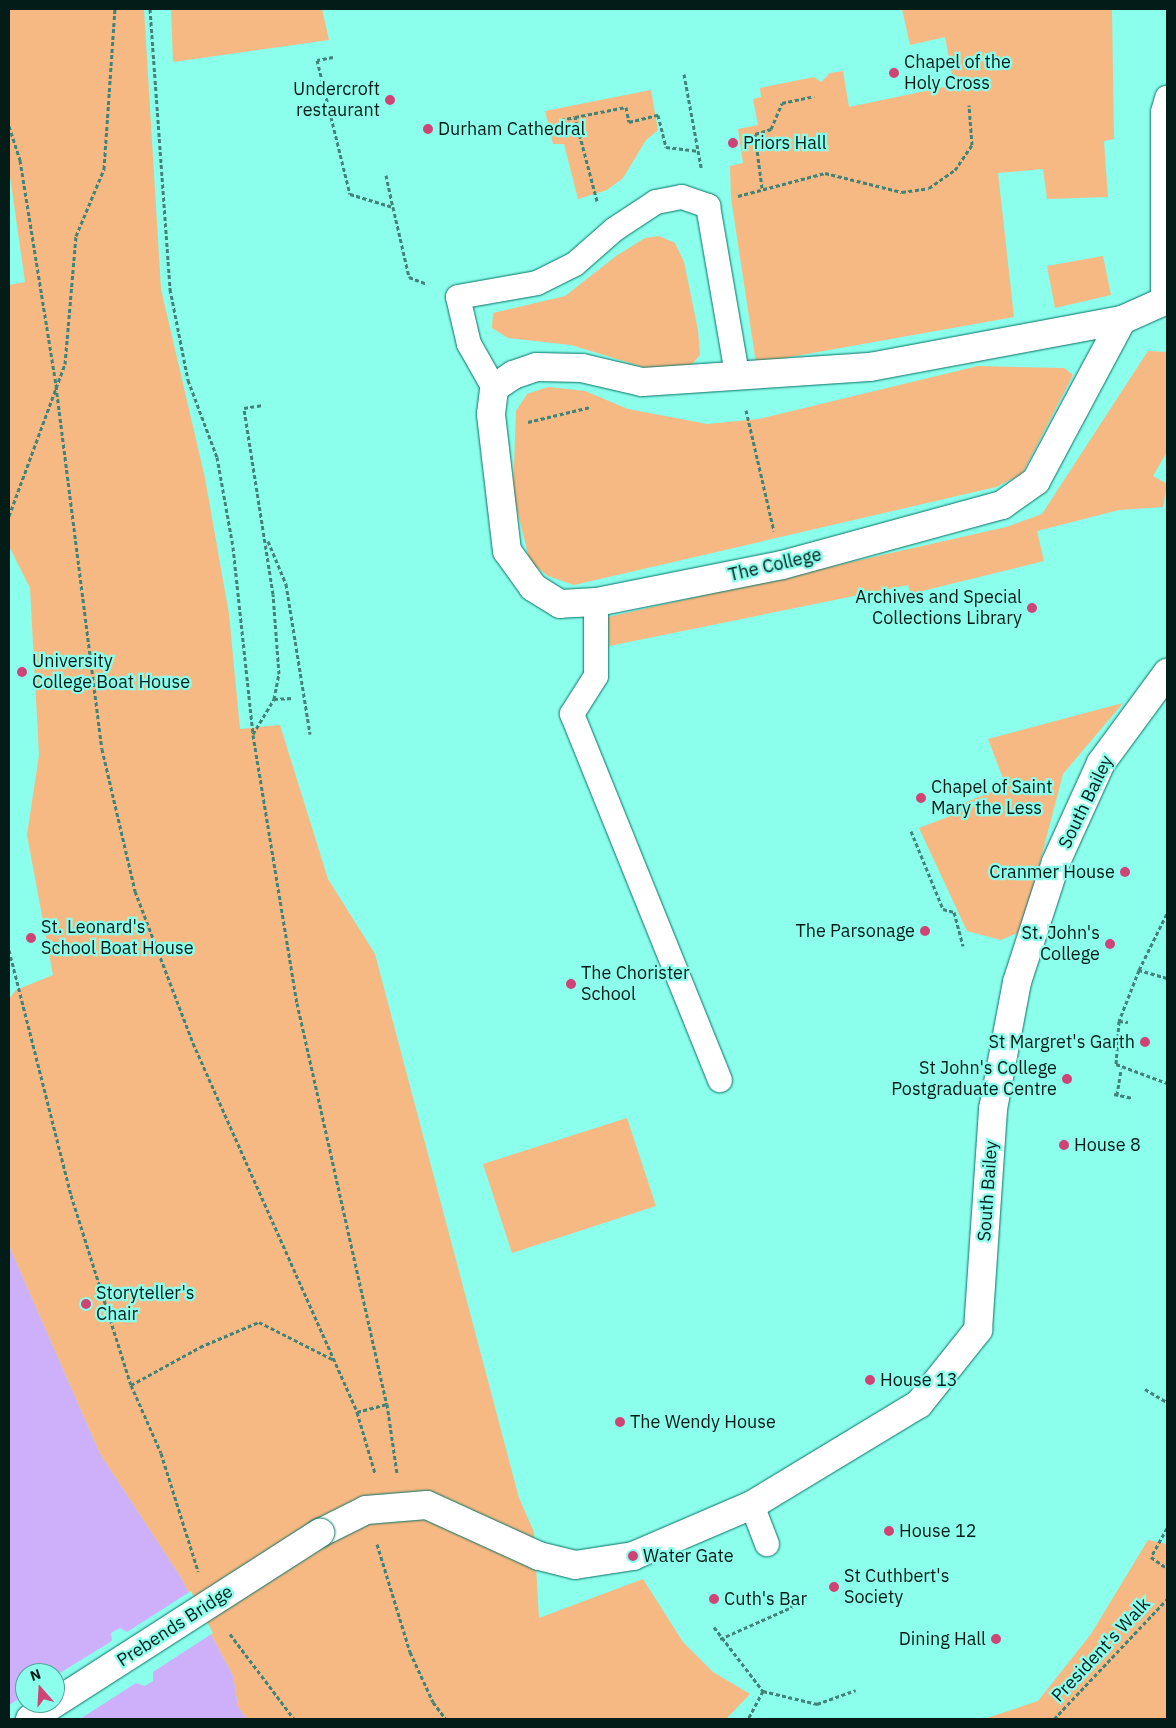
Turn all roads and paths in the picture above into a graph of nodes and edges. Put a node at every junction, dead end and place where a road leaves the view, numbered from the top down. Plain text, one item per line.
1 (116, 9) edge
2 (150, 9) edge
3 (333, 57) dead end
4 (684, 74) dead end
5 (814, 96) dead end
6 (1167, 98) edge
7 (970, 105) dead end
8 (575, 117) junction
9 (9, 126) edge
10 (563, 135) dead end
11 (698, 150) junction
12 (386, 174) dead end
13 (393, 206) junction
14 (708, 206) junction
15 (615, 229) junction
16 (458, 297) junction
17 (1165, 300) edge
18 (1122, 320) junction
19 (738, 374) junction
20 (56, 386) junction
21 (494, 388) junction
22 (264, 405) dead end
23 (9, 516) edge
24 (266, 536) junction
25 (782, 566) junction
26 (596, 602) junction
27 (1167, 672) edge
28 (293, 698) dead end
29 (274, 699) junction
30 (254, 734) junction
31 (310, 734) dead end
32 (911, 831) dead end
33 (1167, 913) edge
34 (963, 946) dead end
35 (9, 950) edge
36 (1139, 970) junction
37 (1167, 978) edge
38 (1118, 1021) junction
39 (1128, 1022) dead end
40 (965, 1069) dead end
41 (1121, 1069) junction
42 (947, 1072) dead end
43 (720, 1080) dead end
44 (1167, 1083) edge
45 (1133, 1098) dead end
46 (334, 1360) junction
47 (131, 1386) junction
48 (1145, 1389) dead end
49 (1167, 1402) edge
50 (387, 1404) junction
51 (357, 1412) junction
52 (752, 1505) junction
53 (384, 1507) junction
54 (1167, 1528) edge
55 (767, 1544) dead end
56 (1167, 1568) edge
57 (201, 1580) dead end
58 (787, 1596) dead end
59 (1167, 1599) edge
60 (714, 1627) dead end
61 (227, 1630) dead end
62 (720, 1640) junction
63 (856, 1690) dead end
64 (763, 1691) junction
65 (30, 1719) edge
66 (294, 1719) edge
67 (446, 1719) edge
68 (748, 1719) edge
69 (1054, 1719) edge

1 - 20 path
2 - 30 path
3 - 13 path
4 - 11 path
5 - 7 path
6 - 17 lane
8 - 10 path
8 - 11 path
8 - 15 path
9 - 20 path
11 - 14 path
12 - 13 path
13 - 16 path
14 - 15 lane
14 - 19 lane
15 - 16 lane
16 - 21 lane
17 - 18 street
18 - 19 street
18 - 25 street, The College
19 - 21 street
19 - 25 path
20 - 23 path
20 - 46 path
21 - 26 street, The College
22 - 24 path
24 - 29 path
24 - 31 path
25 - 26 street, The College
26 - 43 lane
27 - 52 street, South Bailey
28 - 29 path
29 - 30 path
30 - 50 path
32 - 34 path
33 - 36 path
35 - 47 path
36 - 37 path
36 - 38 path
38 - 39 path
38 - 41 path
40 - 42 path
41 - 44 path
41 - 45 path
46 - 47 path
46 - 51 path
47 - 57 path
48 - 49 path
50 - 51 path
50 - 53 path
51 - 53 path
52 - 53 street, South Bailey
52 - 55 lane
53 - 65 street, Prebends Bridge, bridge
53 - 67 path
54 - 56 path
58 - 62 path
59 - 69 path, President's Walk
60 - 62 path
61 - 66 path
62 - 64 path
63 - 64 path
64 - 68 path

